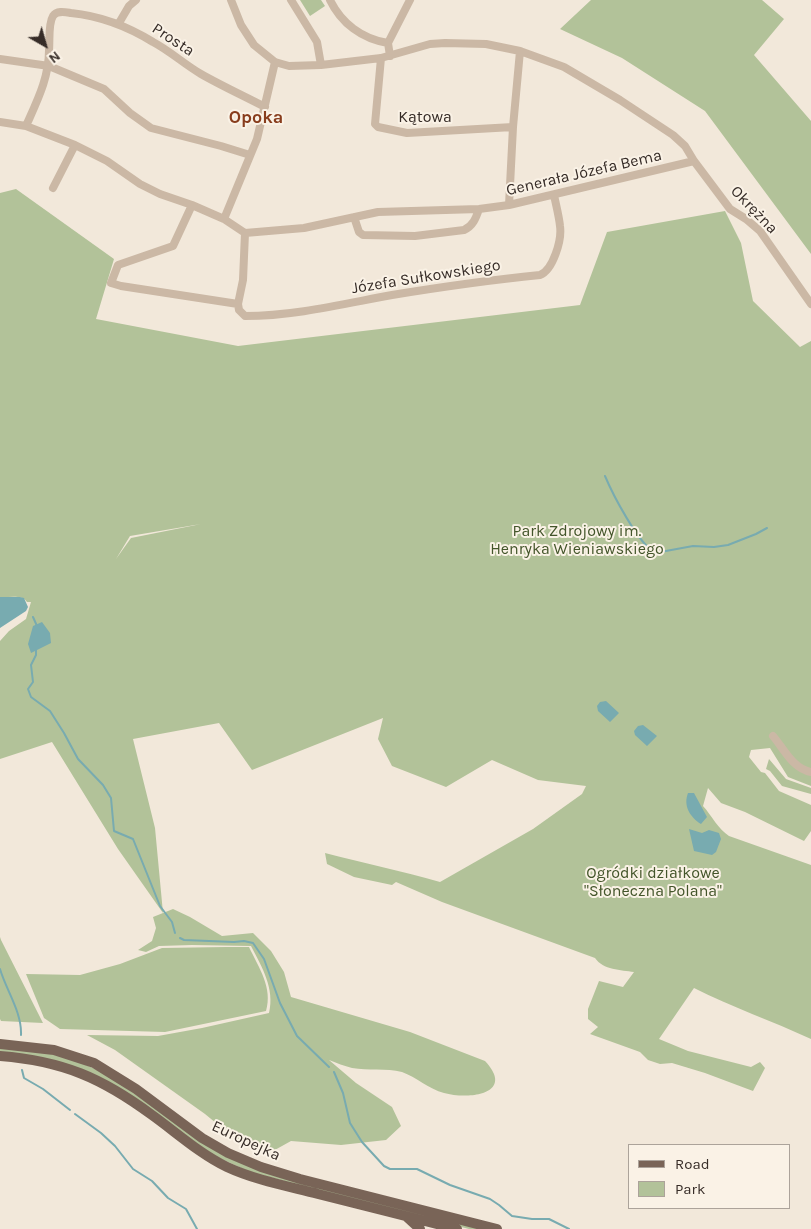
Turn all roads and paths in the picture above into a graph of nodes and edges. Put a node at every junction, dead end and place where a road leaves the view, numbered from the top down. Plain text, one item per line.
1 (136, 0) edge
2 (231, 0) edge
3 (291, 0) edge
4 (330, 0) edge
5 (410, 0) edge
6 (119, 23) junction
7 (388, 42) junction
8 (520, 51) junction
9 (390, 56) junction
10 (381, 58) junction
11 (0, 59) edge
12 (275, 62) junction
13 (321, 65) junction
14 (49, 66) junction
15 (265, 107) junction
16 (0, 122) edge
17 (26, 126) junction
18 (513, 128) junction
19 (75, 145) junction
20 (250, 155) junction
21 (694, 161) junction
22 (53, 188) dead end
23 (554, 195) junction
24 (192, 205) junction
25 (509, 205) junction
26 (480, 209) junction
27 (354, 217) junction
28 (224, 219) junction
29 (245, 233) junction
30 (238, 304) junction
31 (811, 304) edge
32 (773, 736) dead end
33 (811, 772) edge
34 (0, 1044) edge
35 (0, 1056) edge
36 (404, 1216) junction
37 (420, 1229) edge
38 (456, 1229) edge
39 (497, 1229) edge

1 - 6 street
2 - 12 street
3 - 13 street
4 - 7 street
5 - 7 street
6 - 14 street, Prosta
6 - 15 street, Prosta
7 - 9 street
8 - 9 street, Okrężna
8 - 18 street
8 - 21 street, Okrężna
9 - 10 street, Okrężna
10 - 13 street, Okrężna
10 - 18 street, Kątowa
11 - 14 street
12 - 13 street, Okrężna
12 - 15 street
14 - 17 street
14 - 20 street
15 - 20 street
16 - 17 street
17 - 19 street
18 - 25 street
19 - 22 street
19 - 24 street
20 - 28 street
21 - 23 street, Generała Józefa Bema
21 - 31 street, Okrężna
23 - 25 street, Generała Józefa Bema
23 - 30 street, Józefa Sułkowskiego
24 - 28 street
24 - 30 street, Józefa Sułkowskiego
25 - 26 street, Generała Józefa Bema
26 - 27 street, Generała Józefa Bema
26 - 27 street
27 - 29 street, Generała Józefa Bema
28 - 29 street
29 - 30 street
32 - 33 street
34 - 39 main road, Europejka
35 - 36 main road, Europejka
36 - 37 main road
36 - 38 main road, Europejka

